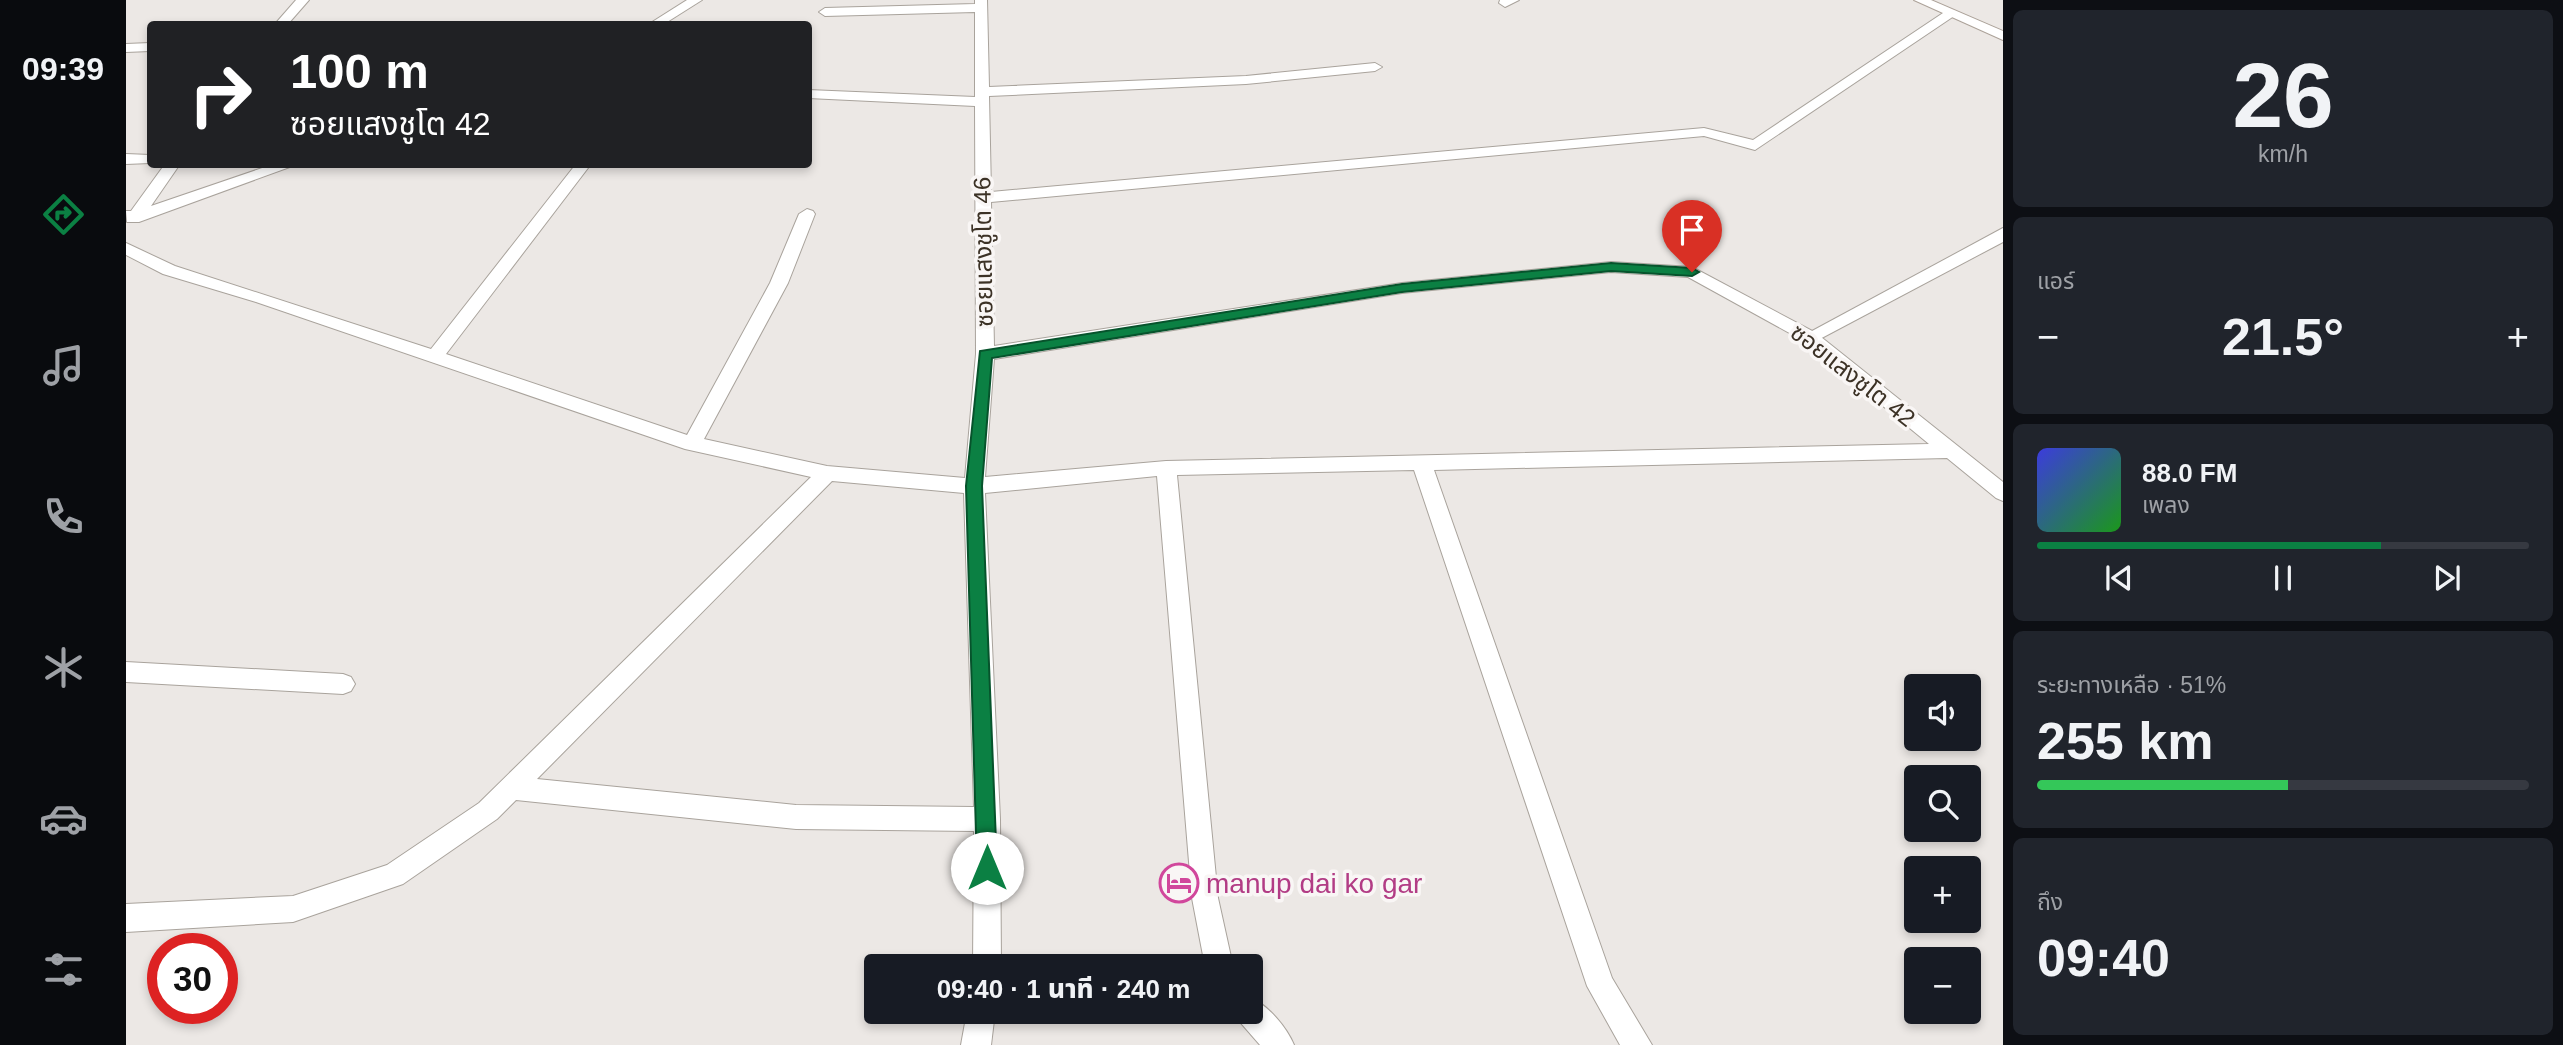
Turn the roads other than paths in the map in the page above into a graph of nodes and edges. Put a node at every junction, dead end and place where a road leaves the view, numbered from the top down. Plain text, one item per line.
1 (303, 0) edge
2 (696, 0) edge
3 (1920, 0) edge
4 (981, 4) edge
5 (825, 12) dead end
6 (1951, 14) junction
7 (284, 21) edge
8 (661, 21) edge
9 (2003, 36) edge
10 (147, 47) edge
11 (126, 48) edge
12 (1375, 67) dead end
13 (812, 94) edge
14 (980, 97) junction
15 (126, 159) edge
16 (147, 159) edge
17 (170, 168) edge
18 (279, 168) edge
19 (581, 168) edge
20 (982, 198) junction
21 (807, 214) dead end
22 (129, 219) edge
23 (2003, 233) edge
24 (126, 248) edge
25 (1810, 337) junction
26 (985, 354) junction
27 (434, 357) junction
28 (692, 444) junction
29 (1949, 451) junction
30 (1421, 461) junction
31 (1166, 468) junction
32 (827, 473) junction
33 (974, 486) junction
34 (2003, 493) edge
35 (126, 672) edge
36 (343, 684) dead end
37 (511, 788) junction
38 (987, 819) junction
39 (126, 918) edge
40 (987, 954) edge
41 (1217, 954) edge
42 (979, 1024) edge
43 (1261, 1024) edge
44 (976, 1045) edge
45 (1279, 1045) edge
46 (1637, 1045) edge

1 - 7 street
2 - 8 street
3 - 6 street
4 - 5 street
4 - 14 street, ซอยแสงชูโต 46
6 - 9 street
6 - 20 street
10 - 11 street
12 - 14 street
13 - 14 street
14 - 20 street, ซอยแสงชูโต 46
15 - 16 street
17 - 22 street
18 - 22 street
19 - 27 street
20 - 26 street, ซอยแสงชูโต 46
21 - 28 street
23 - 25 street
24 - 27 street
25 - 26 street, ซอยแสงชูโต 42
25 - 29 street, ซอยแสงชูโต 42
26 - 33 street, ซอยแสงชูโต 46
27 - 28 street
28 - 32 street
29 - 30 street
29 - 34 street, ซอยแสงชูโต 42
30 - 31 street
30 - 46 street
31 - 33 street
31 - 41 street
32 - 33 street
32 - 37 street
33 - 38 street, ซอยแสงชูโต 46
35 - 36 street
37 - 38 street
37 - 39 street
38 - 40 street, ซอยแสงชูโต 46
42 - 44 street
43 - 45 street

